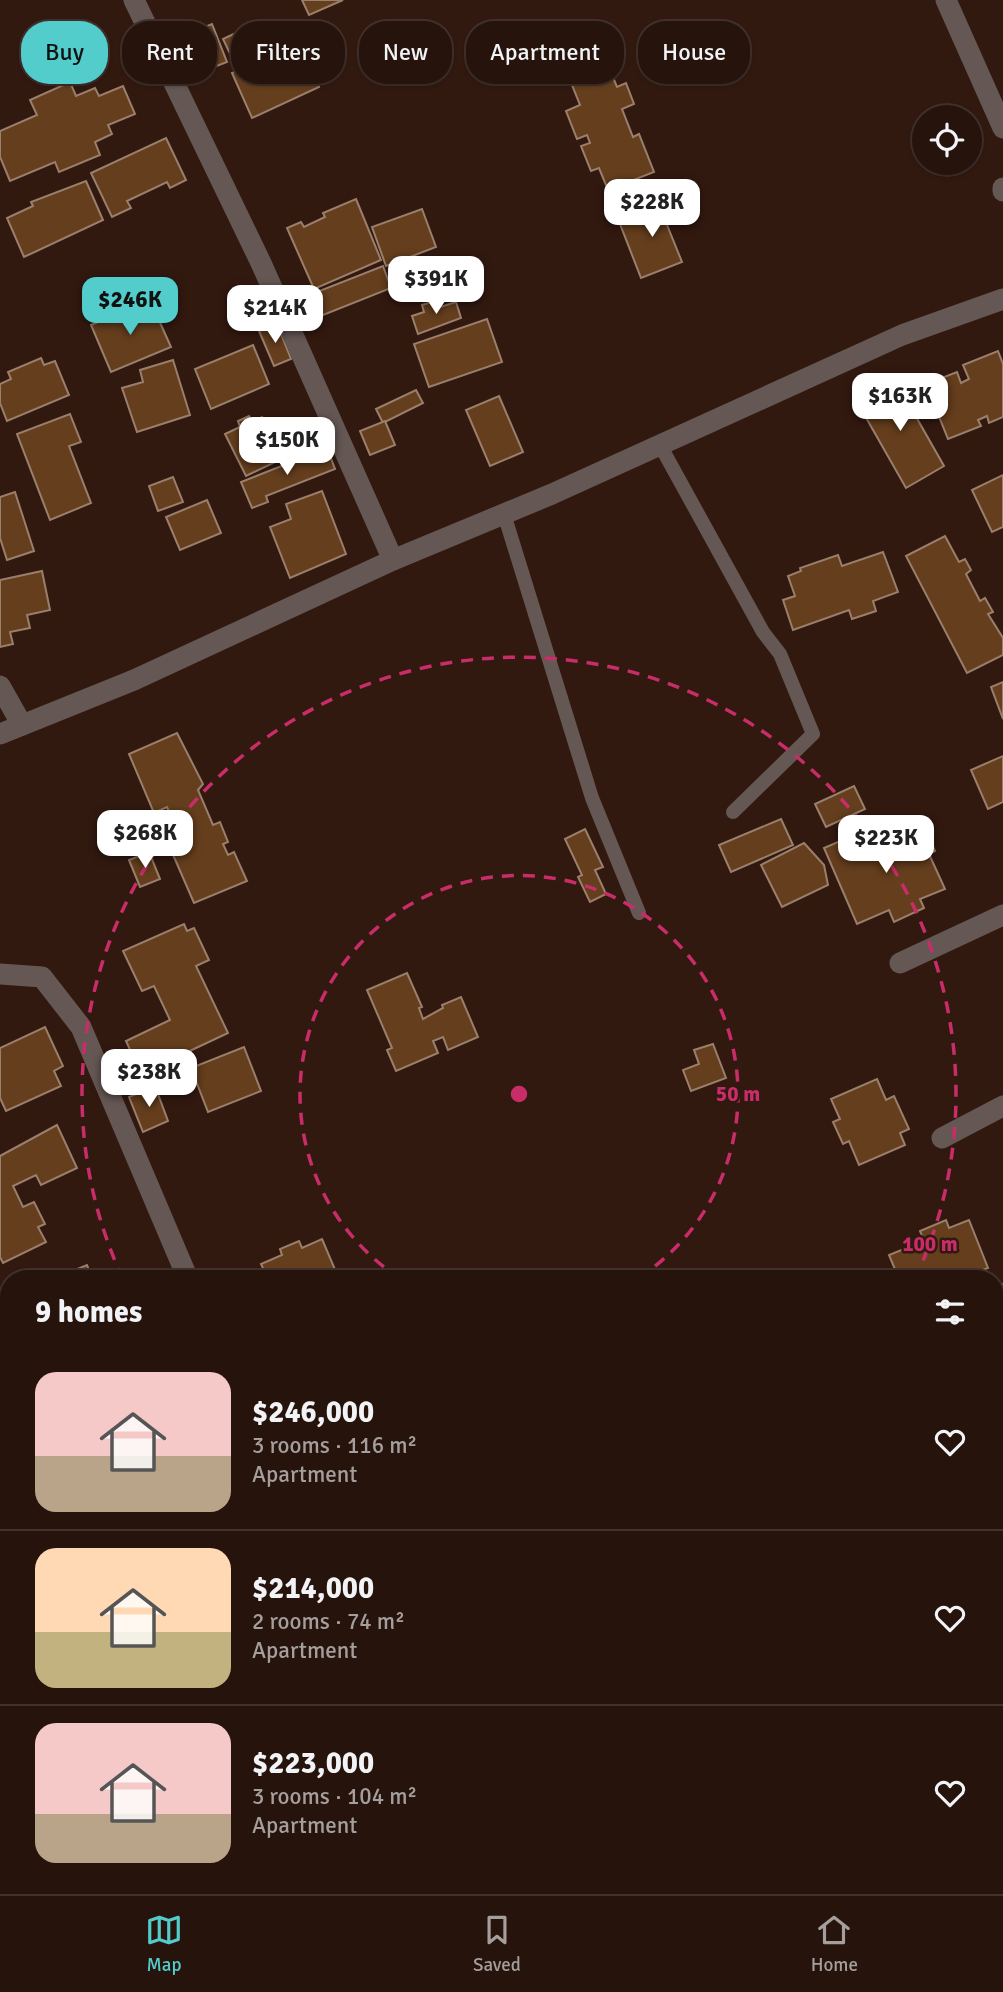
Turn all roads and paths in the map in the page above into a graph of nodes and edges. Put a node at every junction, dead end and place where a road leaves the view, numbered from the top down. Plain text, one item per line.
1 (134, 0) edge
2 (946, 0) edge
3 (1003, 128) edge
4 (1003, 299) edge
5 (660, 445) junction
6 (504, 514) junction
7 (393, 560) junction
8 (0, 685) edge
9 (22, 725) junction
10 (0, 734) edge
11 (733, 811) dead end
12 (639, 914) dead end
13 (1003, 915) edge
14 (900, 963) dead end
15 (0, 974) edge
16 (1003, 1106) edge
17 (942, 1138) dead end
18 (184, 1270) edge

1 - 7 street
2 - 3 street
4 - 5 street
5 - 6 street
5 - 11 lane
6 - 7 street
6 - 12 lane
7 - 9 street
8 - 9 street
9 - 10 street
13 - 14 street
15 - 18 street
16 - 17 street

